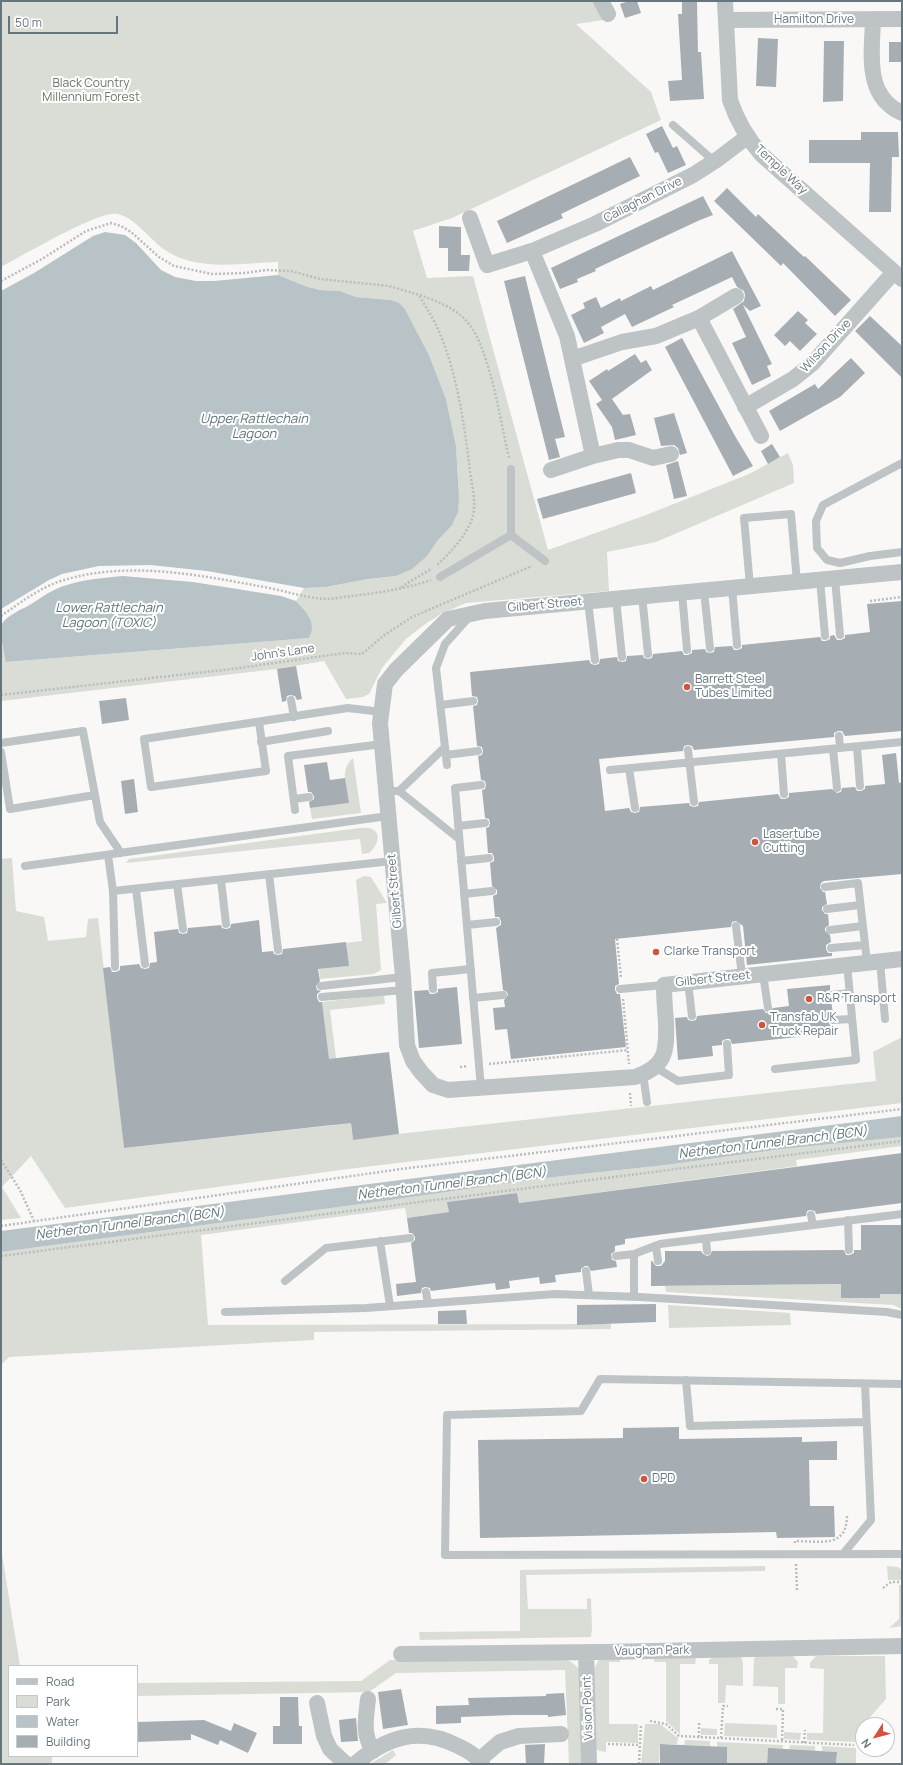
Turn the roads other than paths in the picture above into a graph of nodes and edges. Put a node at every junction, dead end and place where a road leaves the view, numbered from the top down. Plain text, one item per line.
1 (725, 1) edge
2 (902, 19) edge
3 (726, 20) junction
4 (873, 20) junction
5 (902, 113) edge
6 (673, 124) dead end
7 (747, 137) junction
8 (714, 162) junction
9 (470, 218) dead end
10 (532, 251) junction
11 (898, 276) edge
12 (736, 296) dead end
13 (699, 318) junction
14 (572, 359) junction
15 (745, 407) junction
16 (761, 436) dead end
17 (671, 454) dead end
18 (593, 456) junction
19 (902, 463) edge
20 (511, 469) road end
21 (551, 470) dead end
22 (511, 535) junction
23 (902, 552) edge
24 (545, 560) road end
25 (902, 572) edge
26 (440, 577) road end
27 (827, 579) junction
28 (798, 582) junction
29 (750, 586) junction
30 (732, 588) junction
31 (704, 590) junction
32 (682, 593) junction
33 (642, 596) junction
34 (616, 599) junction
35 (588, 601) junction
36 (472, 614) junction
37 (840, 635) dead end
38 (825, 636) dead end
39 (737, 645) dead end
40 (710, 648) dead end
41 (687, 650) dead end
42 (648, 654) dead end
43 (622, 657) dead end
44 (594, 660) dead end
45 (291, 700) dead end
46 (473, 701) dead end
47 (440, 704) junction
48 (382, 712) junction
49 (294, 717) junction
50 (259, 722) junction
51 (328, 731) dead end
52 (839, 736) dead end
53 (262, 742) junction
54 (902, 742) edge
55 (1, 744) edge
56 (382, 744) junction
57 (857, 747) junction
58 (836, 748) junction
59 (688, 750) dead end
60 (445, 751) junction
61 (1, 752) edge
62 (478, 752) dead end
63 (781, 754) junction
64 (690, 762) junction
65 (447, 765) dead end
66 (629, 768) junction
67 (610, 770) dead end
68 (481, 785) dead end
69 (860, 786) dead end
70 (837, 788) dead end
71 (392, 791) junction
72 (784, 794) dead end
73 (95, 795) junction
74 (309, 798) dead end
75 (294, 799) junction
76 (694, 802) dead end
77 (635, 808) dead end
78 (295, 810) dead end
79 (388, 816) junction
80 (485, 823) dead end
81 (458, 826) junction
82 (459, 839) junction
83 (121, 853) junction
84 (108, 854) junction
85 (489, 858) dead end
86 (392, 861) junction
87 (461, 861) junction
88 (25, 866) dead end
89 (269, 874) junction
90 (221, 880) junction
91 (177, 884) junction
92 (825, 887) dead end
93 (136, 889) junction
94 (113, 891) junction
95 (492, 891) dead end
96 (464, 894) junction
97 (860, 905) junction
98 (827, 909) dead end
99 (496, 922) dead end
100 (226, 924) dead end
101 (467, 925) junction
102 (736, 926) dead end
103 (863, 926) junction
104 (183, 929) dead end
105 (830, 930) dead end
106 (865, 945) junction
107 (831, 948) dead end
108 (278, 950) dead end
109 (902, 959) edge
110 (873, 962) junction
111 (145, 964) dead end
112 (848, 964) junction
113 (115, 967) dead end
114 (471, 968) junction
115 (763, 974) junction
116 (742, 976) junction
117 (688, 982) junction
118 (404, 983) junction
119 (664, 985) junction
120 (320, 986) dead end
121 (433, 989) dead end
122 (621, 989) road end
123 (850, 993) junction
124 (504, 995) dead end
125 (831, 995) dead end
126 (322, 997) dead end
127 (473, 998) junction
128 (768, 1008) dead end
129 (692, 1016) dead end
130 (852, 1018) junction
131 (833, 1020) dead end
132 (885, 1020) dead end
133 (727, 1044) dead end
134 (775, 1069) dead end
135 (642, 1073) junction
136 (481, 1088) junction
137 (647, 1102) dead end
138 (902, 1214) edge
139 (811, 1215) dead end
140 (848, 1220) junction
141 (813, 1225) junction
142 (410, 1238) dead end
143 (706, 1238) junction
144 (380, 1241) junction
145 (656, 1246) junction
146 (849, 1250) dead end
147 (707, 1251) dead end
148 (634, 1254) junction
149 (616, 1256) dead end
150 (658, 1261) dead end
151 (586, 1271) dead end
152 (285, 1281) dead end
153 (426, 1292) dead end
154 (589, 1295) junction
155 (634, 1296) junction
156 (428, 1303) junction
157 (390, 1306) junction
158 (225, 1312) dead end
159 (902, 1315) edge
160 (686, 1380) junction
161 (864, 1384) junction
162 (902, 1384) edge
163 (866, 1422) junction
164 (843, 1554) junction
165 (902, 1554) edge
166 (902, 1646) edge
167 (586, 1652) junction
168 (401, 1654) dead end
169 (368, 1699) dead end
170 (317, 1703) dead end
171 (561, 1734) dead end
172 (373, 1750) junction
173 (480, 1762) edge
174 (346, 1764) edge
175 (355, 1764) edge
176 (589, 1764) edge

1 - 3 street, Temple Way
2 - 4 street, Hamilton Drive
3 - 4 street, Hamilton Drive
3 - 7 street, Temple Way
4 - 5 street
6 - 8 lane
7 - 8 street, Callaghan Drive
7 - 11 street, Temple Way
8 - 10 street, Callaghan Drive
9 - 10 street, Callaghan Drive
10 - 14 street
11 - 15 street, Wilson Drive
12 - 13 street
13 - 14 street
13 - 15 street
14 - 18 street
15 - 16 street
17 - 18 street
18 - 21 street
19 - 23 lane
20 - 22 lane
22 - 24 lane
22 - 26 lane
25 - 27 street, Gilbert Street
27 - 28 street, Gilbert Street
27 - 37 lane
27 - 38 lane
28 - 29 street, Gilbert Street
28 - 29 lane
29 - 30 street, Gilbert Street
30 - 31 street, Gilbert Street
30 - 39 lane
31 - 32 street, Gilbert Street
31 - 40 lane
32 - 33 street, Gilbert Street
32 - 41 lane
33 - 34 street, Gilbert Street
33 - 42 lane
34 - 35 street, Gilbert Street
34 - 43 lane
35 - 36 street, Gilbert Street
35 - 44 lane
36 - 47 lane
36 - 48 street, Gilbert Street
45 - 49 lane
46 - 47 lane
47 - 60 lane
48 - 49 lane
48 - 56 street, Gilbert Street
49 - 50 lane
50 - 53 lane
50 - 53 lane
51 - 53 lane
52 - 58 lane
54 - 57 lane
55 - 73 lane
56 - 71 street, Gilbert Street
56 - 75 lane
57 - 58 lane
57 - 69 lane
58 - 63 lane
58 - 70 lane
59 - 64 lane
60 - 62 lane
60 - 65 lane
60 - 71 lane
61 - 73 lane
63 - 64 lane
63 - 72 lane
64 - 66 lane
64 - 76 lane
66 - 67 lane
66 - 77 lane
68 - 81 lane
71 - 79 street, Gilbert Street
71 - 82 lane
73 - 83 lane
74 - 75 lane
75 - 78 lane
79 - 83 lane
79 - 86 street, Gilbert Street
80 - 81 lane
81 - 82 lane
82 - 87 lane
83 - 84 lane
84 - 88 lane
84 - 94 lane
85 - 87 lane
86 - 89 lane
86 - 118 street, Gilbert Street
87 - 96 lane
89 - 90 lane
89 - 108 lane
90 - 91 lane
90 - 100 lane
91 - 93 lane
91 - 104 lane
92 - 97 lane
93 - 94 lane
93 - 111 lane
94 - 113 lane
95 - 96 lane
96 - 101 lane
97 - 98 lane
97 - 103 lane
99 - 101 lane
101 - 114 lane
102 - 116 lane
103 - 105 lane
103 - 106 lane
106 - 107 lane
106 - 110 lane
109 - 110 street, Gilbert Street
110 - 112 street, Gilbert Street
110 - 132 lane
112 - 115 street, Gilbert Street
112 - 123 lane
114 - 121 lane
114 - 127 lane
115 - 116 street, Gilbert Street
115 - 128 lane
116 - 117 street, Gilbert Street
117 - 119 street, Gilbert Street
117 - 129 lane
118 - 120 lane
118 - 126 lane
118 - 136 street, Gilbert Street
119 - 122 lane
119 - 135 street, Gilbert Street
123 - 125 lane
123 - 130 lane
124 - 127 lane
127 - 136 lane
130 - 131 lane
130 - 134 lane
133 - 135 lane
135 - 136 street, Gilbert Street
135 - 137 lane
138 - 140 lane
139 - 141 lane
140 - 141 lane
140 - 146 lane
141 - 143 lane
142 - 144 lane
143 - 145 lane
143 - 147 lane
144 - 152 lane
144 - 157 lane
145 - 148 lane
145 - 150 lane
148 - 149 lane
148 - 155 lane
151 - 154 lane
153 - 156 lane
154 - 155 lane
154 - 156 lane
155 - 159 lane
156 - 157 lane
157 - 158 lane
160 - 161 lane
160 - 163 lane
160 - 164 lane
161 - 162 lane
161 - 163 lane
163 - 164 lane
164 - 165 lane
166 - 167 street, Vaughan Park
167 - 168 street, Vaughan Park
167 - 176 street, Vision Point
169 - 172 street
170 - 174 street
171 - 173 street
172 - 173 street
172 - 175 street

